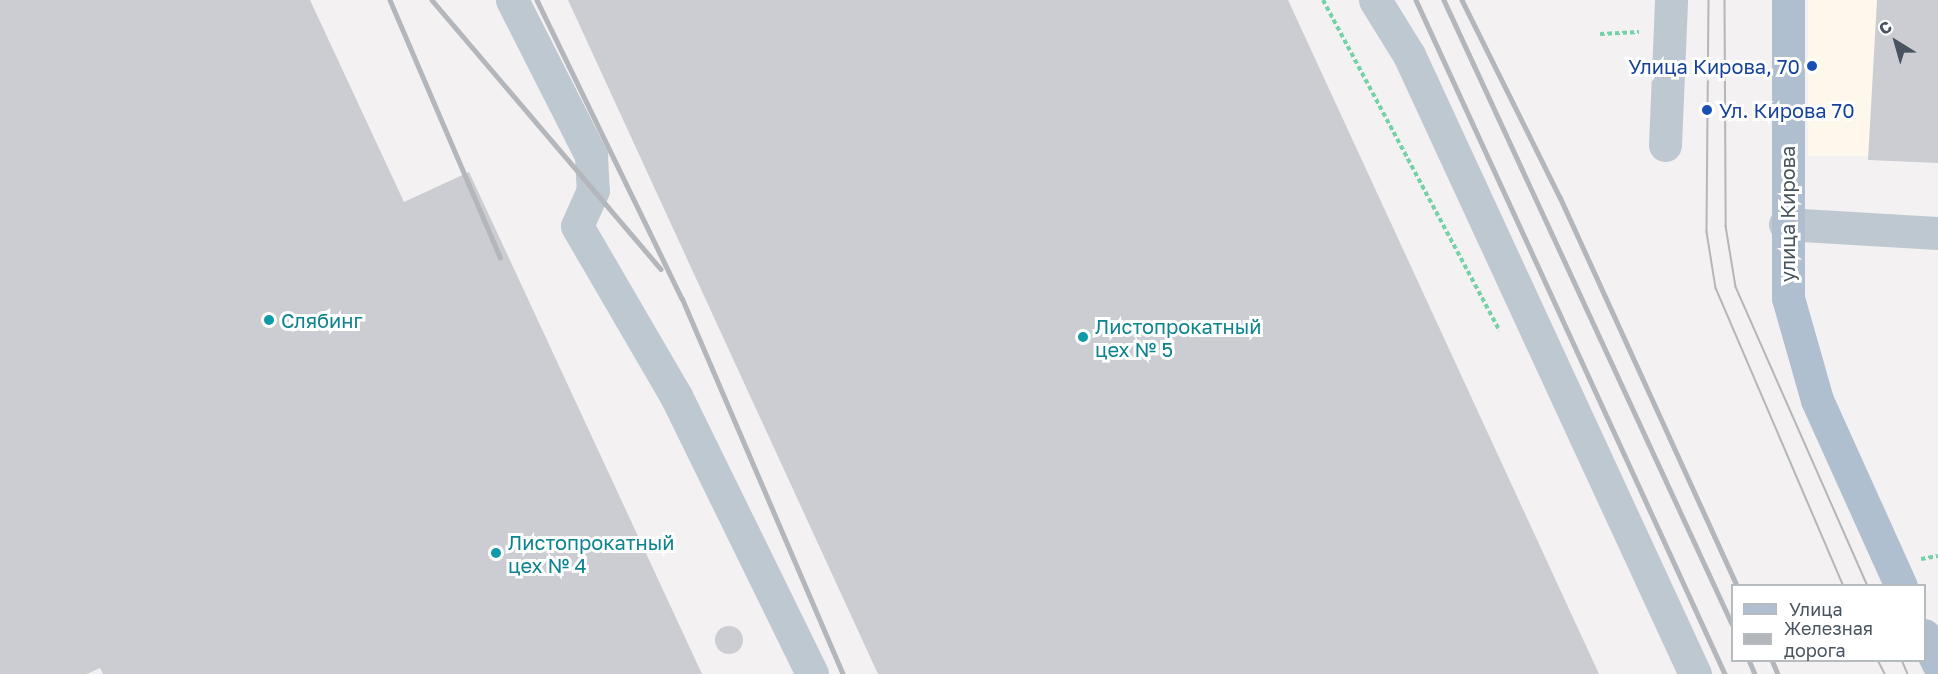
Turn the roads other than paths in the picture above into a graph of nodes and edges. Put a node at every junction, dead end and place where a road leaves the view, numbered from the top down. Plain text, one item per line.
1 (512, 0) edge
2 (1375, 0) edge
3 (1671, 0) edge
4 (1788, 0) edge
5 (1665, 145) dead end
6 (1785, 224) junction
7 (1938, 233) edge
8 (1909, 572) edge
9 (1926, 639) edge
10 (1938, 664) edge
11 (813, 674) edge
12 (1695, 674) edge

1 - 11 lane
2 - 12 lane
3 - 5 lane
4 - 6 main road, улица Кирова
6 - 7 lane
6 - 8 main road, улица Кирова
9 - 10 main road

